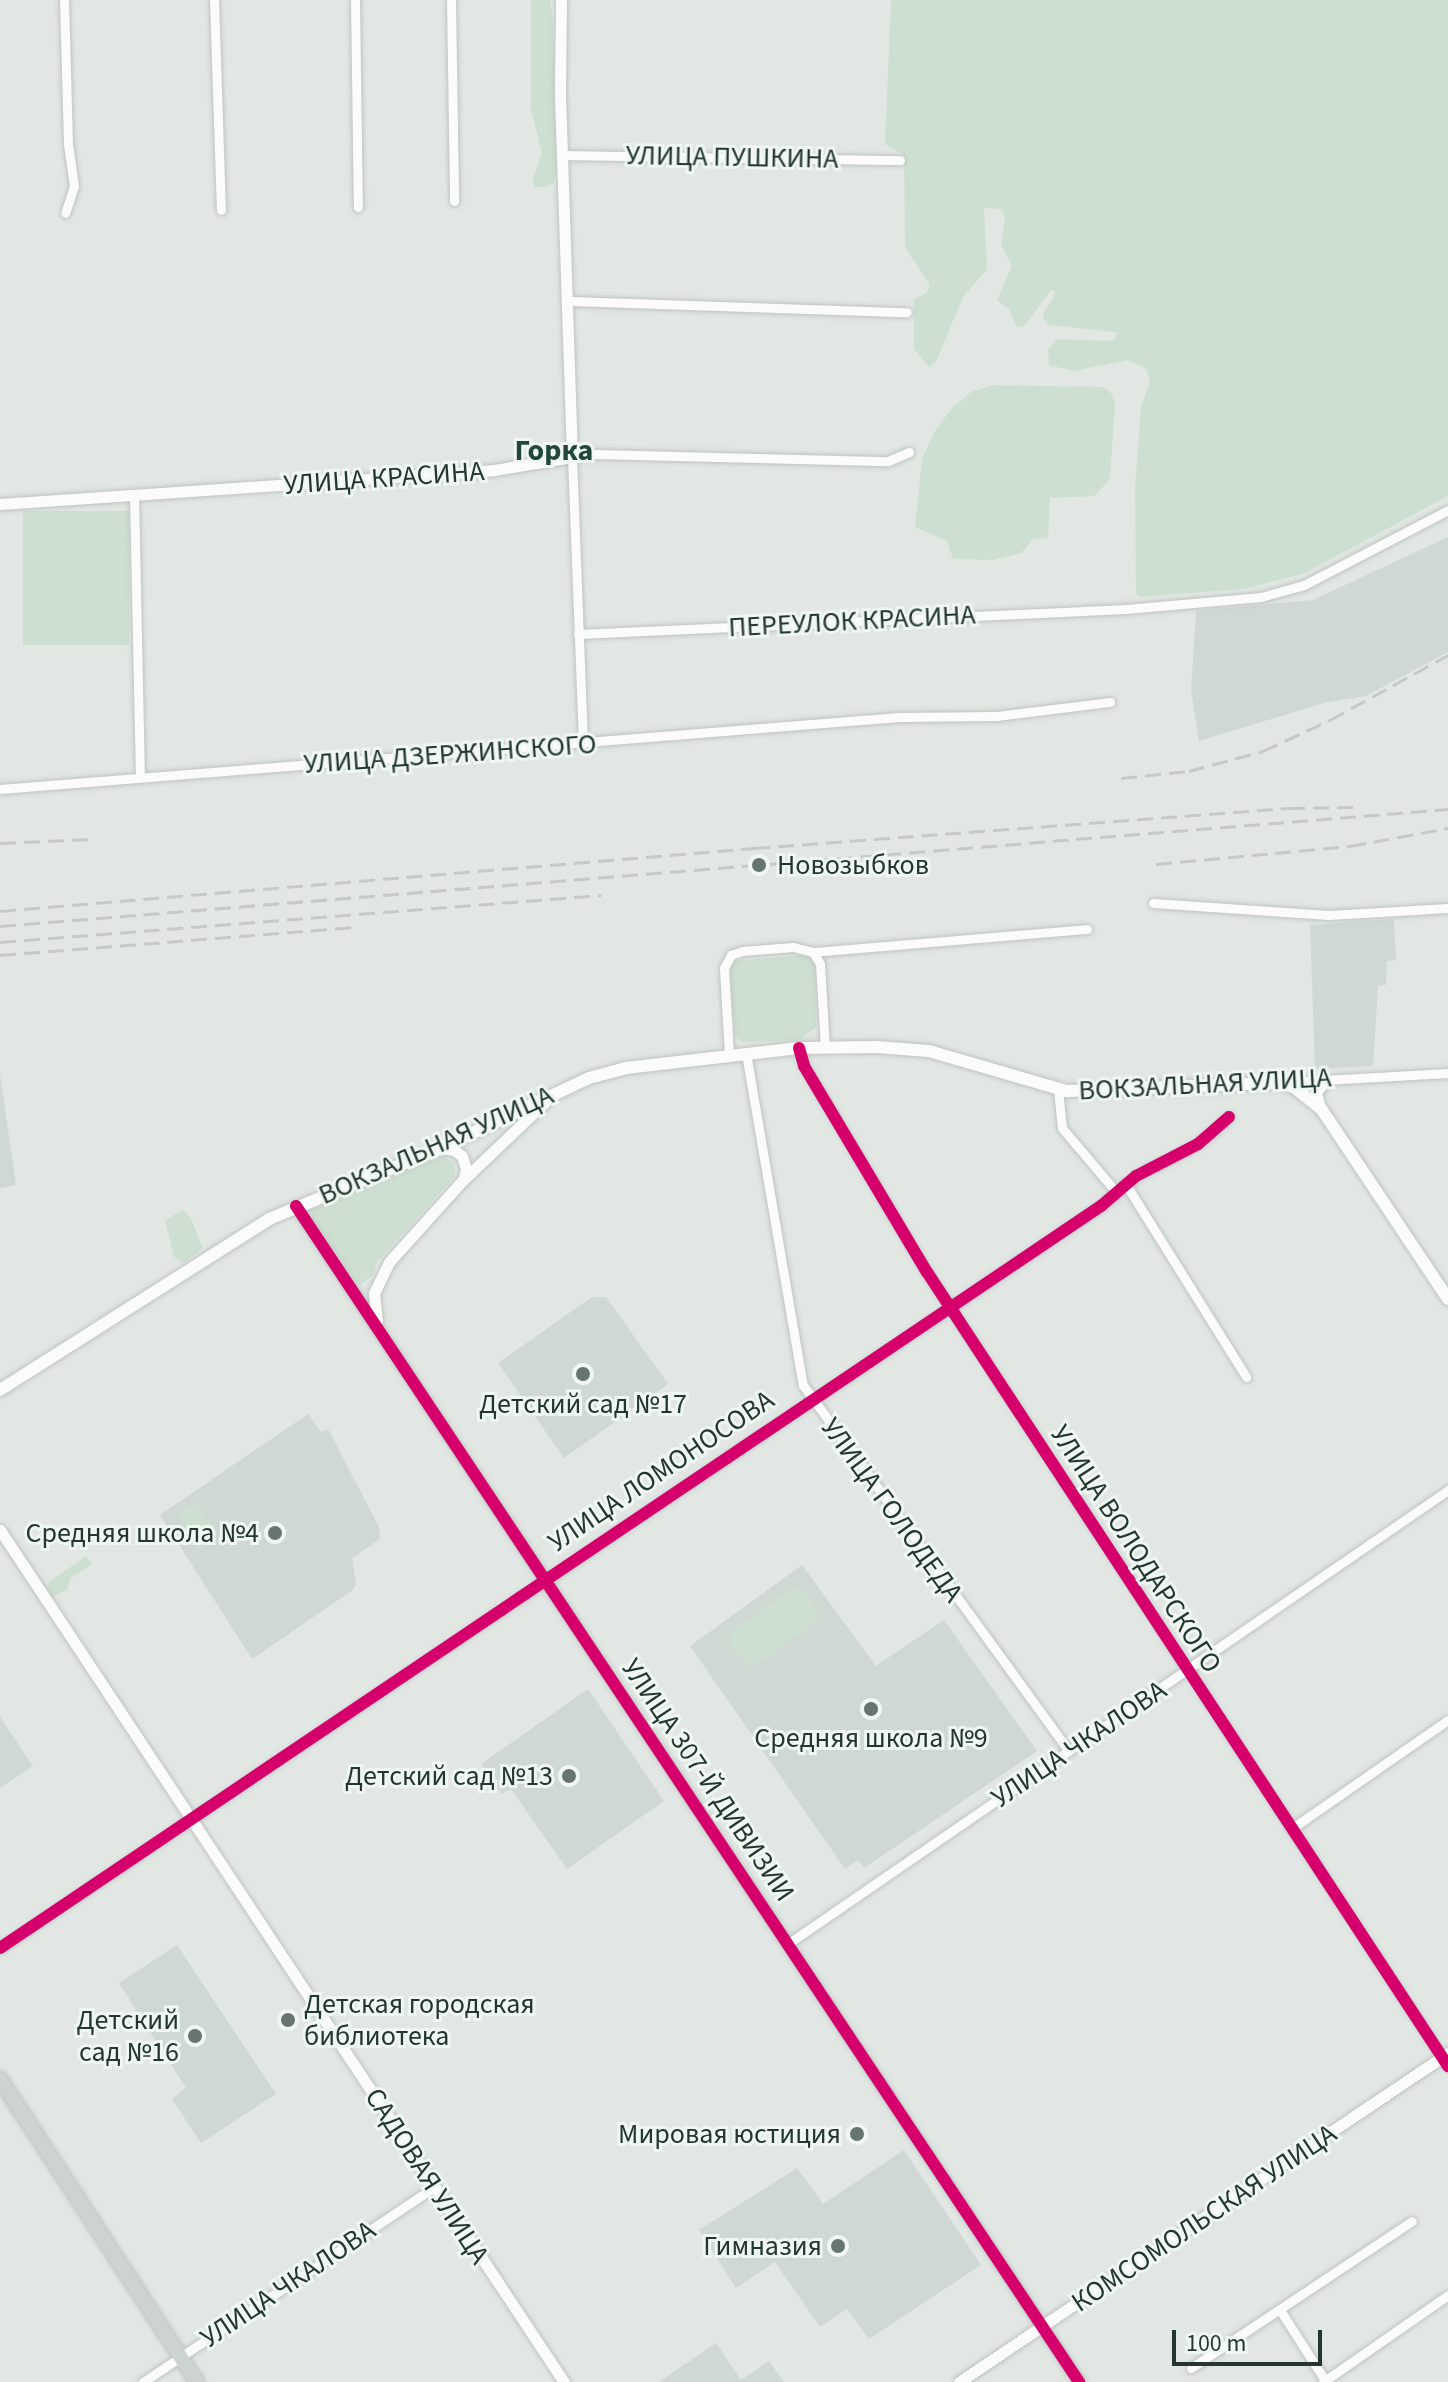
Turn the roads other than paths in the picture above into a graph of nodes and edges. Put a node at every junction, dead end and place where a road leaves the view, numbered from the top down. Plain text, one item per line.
1 (64, 0) edge
2 (214, 0) edge
3 (355, 0) edge
4 (451, 0) edge
5 (561, 0) edge
6 (564, 155) junction
7 (900, 160) dead end
8 (454, 201) dead end
9 (358, 207) dead end
10 (221, 210) dead end
11 (65, 213) dead end
12 (568, 301) junction
13 (907, 312) dead end
14 (909, 452) dead end
15 (572, 457) junction
16 (134, 494) junction
17 (0, 504) edge
18 (1448, 510) edge
19 (578, 634) junction
20 (1110, 702) dead end
21 (583, 743) junction
22 (140, 777) junction
23 (0, 789) edge
24 (1153, 903) dead end
25 (1448, 908) edge
26 (1087, 929) dead end
27 (813, 952) junction
28 (825, 1047) junction
29 (799, 1048) junction
30 (746, 1053) junction
31 (729, 1055) junction
32 (1448, 1073) edge
33 (1331, 1079) junction
34 (1280, 1083) junction
35 (564, 1089) junction
36 (1058, 1090) junction
37 (1322, 1110) junction
38 (1229, 1117) dead end
39 (441, 1148) junction
40 (462, 1181) junction
41 (1125, 1183) junction
42 (1116, 1192) junction
43 (296, 1206) junction
44 (1448, 1299) edge
45 (948, 1306) junction
46 (383, 1336) junction
47 (1246, 1377) dead end
48 (0, 1390) edge
49 (810, 1399) junction
50 (1448, 1490) edge
51 (0, 1530) edge
52 (545, 1579) junction
53 (1186, 1670) junction
54 (1448, 1720) edge
55 (1068, 1750) junction
56 (191, 1819) junction
57 (1291, 1829) junction
58 (789, 1943) junction
59 (0, 1948) edge
60 (1446, 2059) edge
61 (0, 2079) edge
62 (434, 2187) junction
63 (1412, 2221) dead end
64 (1448, 2295) edge
65 (1280, 2310) junction
66 (1042, 2327) junction
67 (180, 2356) junction
68 (1191, 2368) dead end
69 (143, 2382) edge
70 (197, 2382) edge
71 (564, 2382) edge
72 (959, 2382) edge
73 (1079, 2382) edge
74 (1325, 2382) edge

1 - 11 street
2 - 10 street
3 - 9 street
4 - 8 street
5 - 6 street
6 - 7 street, УЛИЦА ПУШКИНА
6 - 12 street
12 - 13 street
12 - 15 street
14 - 15 street, УЛИЦА КРАСИНА
15 - 16 street, УЛИЦА КРАСИНА
15 - 19 street
16 - 17 street, УЛИЦА КРАСИНА
16 - 22 street
18 - 19 street, ПЕРЕУЛОК КРАСИНА
19 - 21 street
20 - 21 street, УЛИЦА ДЗЕРЖИНСКОГО
21 - 22 street, УЛИЦА ДЗЕРЖИНСКОГО
22 - 23 street, УЛИЦА ДЗЕРЖИНСКОГО
24 - 25 street
26 - 27 street
27 - 28 street
27 - 31 street
28 - 29 main road, ВОКЗАЛЬНАЯ УЛИЦА
28 - 36 main road, ВОКЗАЛЬНАЯ УЛИЦА
29 - 30 main road, ВОКЗАЛЬНАЯ УЛИЦА
29 - 45 street, УЛИЦА ВОЛОДАРСКОГО
30 - 31 main road, ВОКЗАЛЬНАЯ УЛИЦА
30 - 49 street, УЛИЦА ГОЛОДЕДА
31 - 35 main road, ВОКЗАЛЬНАЯ УЛИЦА
32 - 33 street, ВОКЗАЛЬНАЯ УЛИЦА
33 - 34 street, ВОКЗАЛЬНАЯ УЛИЦА
33 - 37 street
34 - 36 main road, ВОКЗАЛЬНАЯ УЛИЦА
34 - 37 main road
35 - 39 main road, ВОКЗАЛЬНАЯ УЛИЦА
35 - 40 street
36 - 42 street
37 - 44 main road
38 - 41 street, УЛИЦА ЛОМОНОСОВА
39 - 40 street
39 - 43 main road, ВОКЗАЛЬНАЯ УЛИЦА
40 - 46 street
41 - 42 street, УЛИЦА ЛОМОНОСОВА
41 - 47 street
42 - 45 street, УЛИЦА ЛОМОНОСОВА
43 - 46 street, УЛИЦА 307-Й ДИВИЗИИ
43 - 48 main road, ВОКЗАЛЬНАЯ УЛИЦА
45 - 49 street, УЛИЦА ЛОМОНОСОВА
45 - 53 street, УЛИЦА ВОЛОДАРСКОГО
46 - 52 street, УЛИЦА 307-Й ДИВИЗИИ
49 - 52 street, УЛИЦА ЛОМОНОСОВА
49 - 55 street, УЛИЦА ГОЛОДЕДА
50 - 53 street, УЛИЦА ЧКАЛОВА
51 - 56 street, САДОВАЯ УЛИЦА
52 - 56 street, УЛИЦА ЛОМОНОСОВА
52 - 58 street, УЛИЦА 307-Й ДИВИЗИИ
53 - 55 street, УЛИЦА ЧКАЛОВА
53 - 57 street, УЛИЦА ВОЛОДАРСКОГО
54 - 57 street
55 - 58 street, УЛИЦА ЧКАЛОВА
56 - 59 street, УЛИЦА ЛОМОНОСОВА
56 - 62 street, САДОВАЯ УЛИЦА
57 - 60 street, УЛИЦА ВОЛОДАРСКОГО
58 - 66 street, УЛИЦА 307-Й ДИВИЗИИ
60 - 66 street, КОМСОМОЛЬСКАЯ УЛИЦА
61 - 67 main road
62 - 67 street, УЛИЦА ЧКАЛОВА
62 - 71 street, САДОВАЯ УЛИЦА
63 - 65 street
64 - 74 street
65 - 68 street
65 - 74 street
66 - 72 street, КОМСОМОЛЬСКАЯ УЛИЦА
66 - 73 street, УЛИЦА 307-Й ДИВИЗИИ
67 - 69 street, УЛИЦА ЧКАЛОВА
67 - 70 main road

